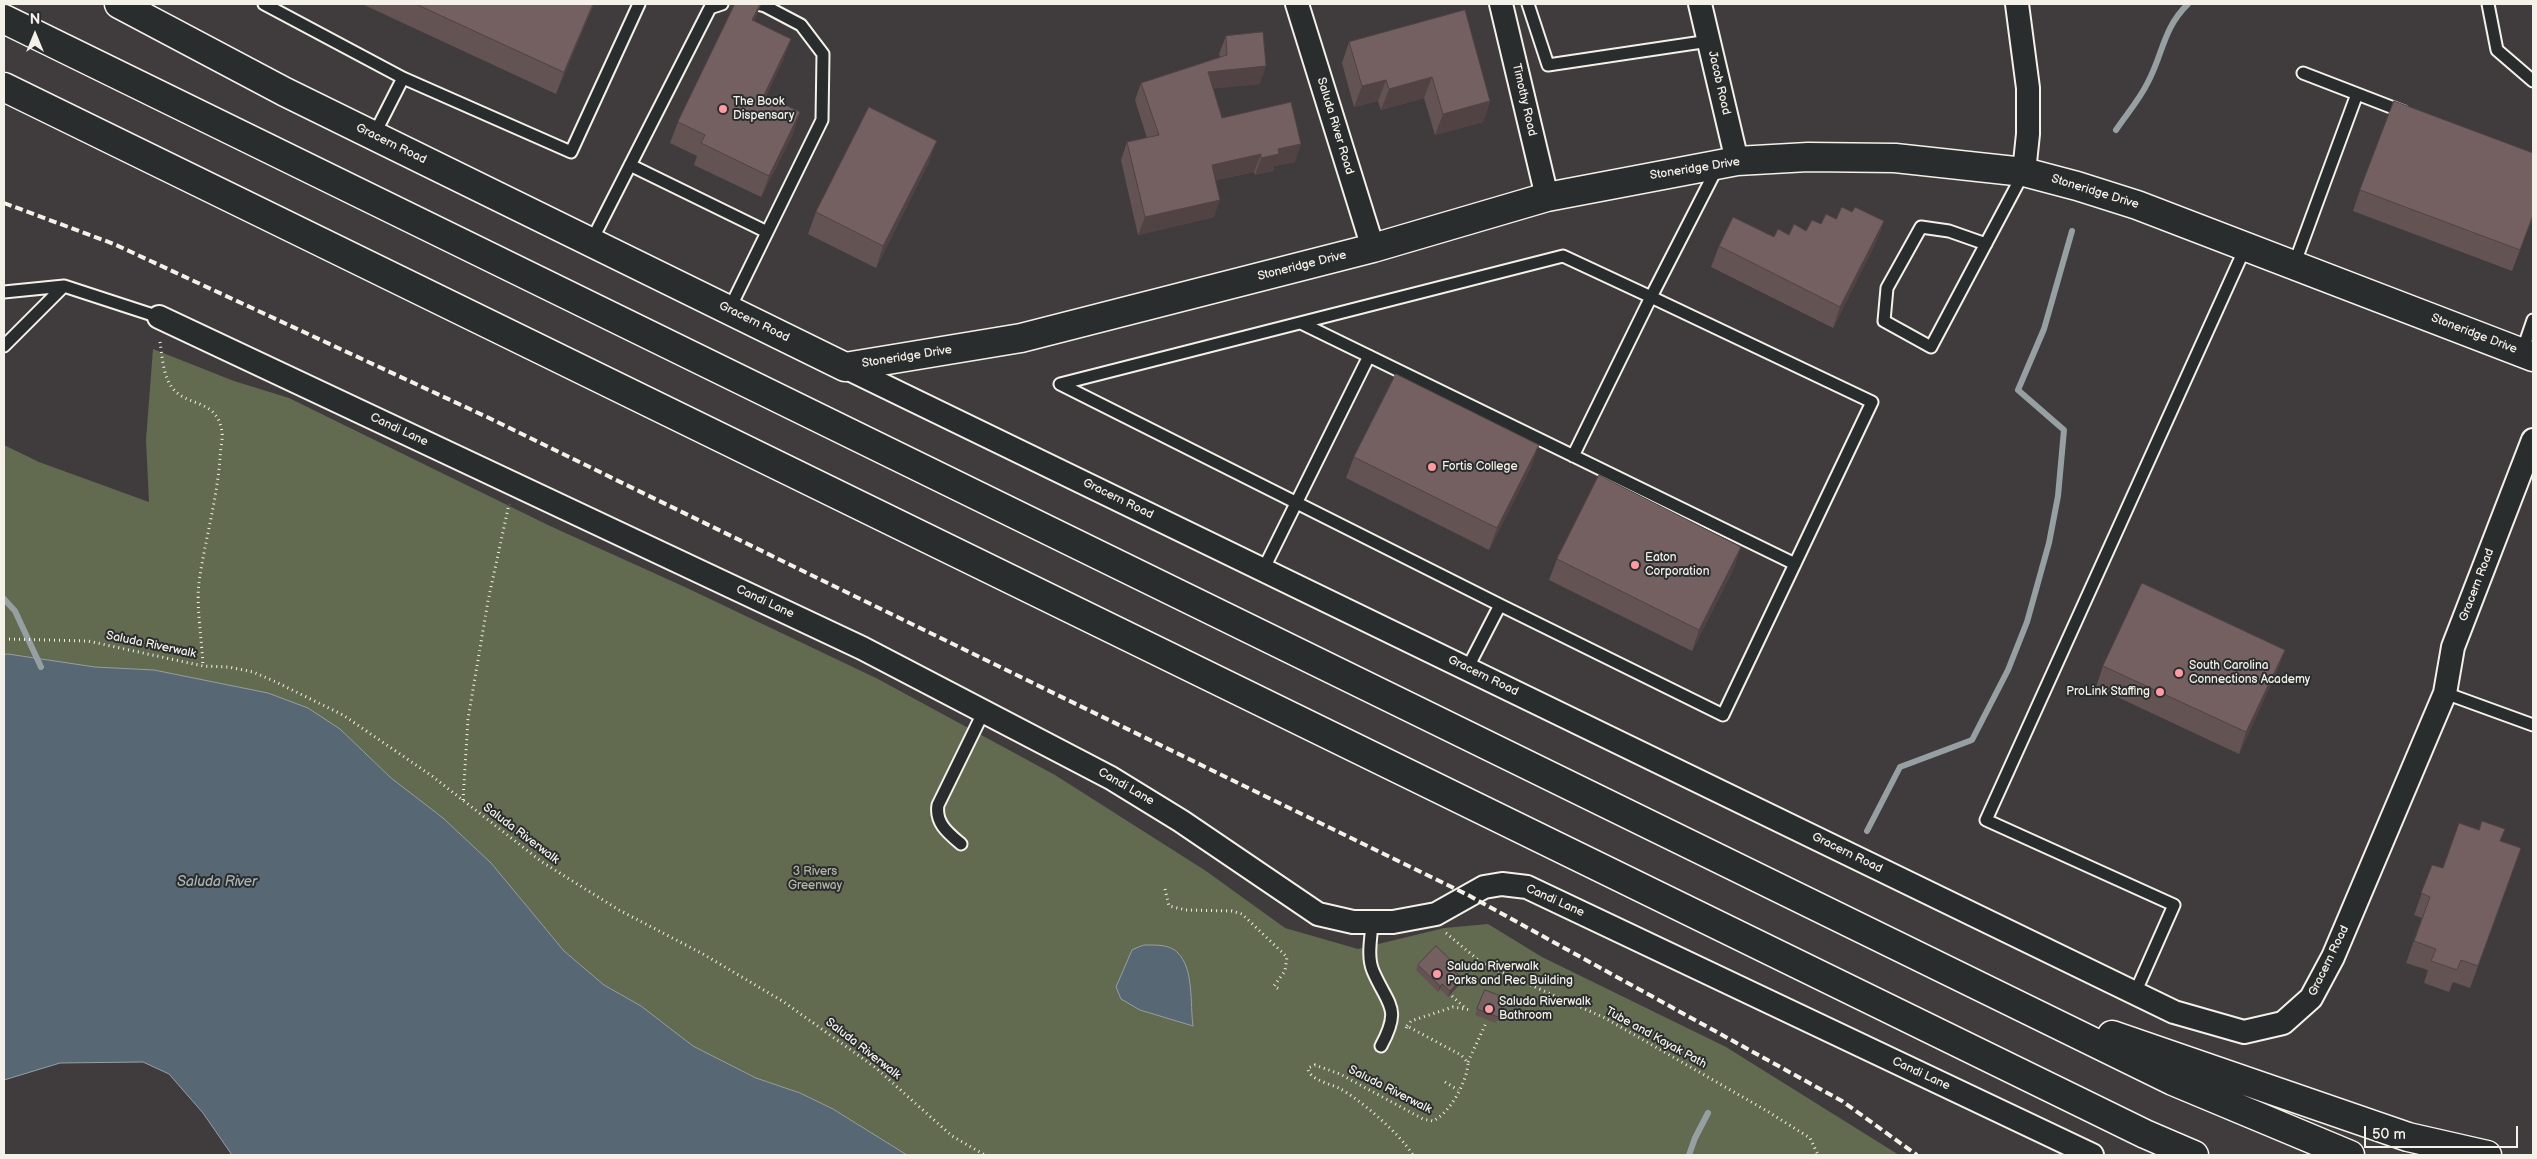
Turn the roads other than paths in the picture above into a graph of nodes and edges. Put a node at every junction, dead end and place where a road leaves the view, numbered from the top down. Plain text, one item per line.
1 (119, 4) edge
2 (264, 4) edge
3 (639, 4) edge
4 (722, 4) edge
5 (757, 4) edge
6 (1296, 4) edge
7 (1501, 4) edge
8 (1528, 4) edge
9 (1700, 4) edge
10 (2018, 4) edge
11 (2488, 4) edge
12 (4, 19) edge
13 (1709, 41) junction
14 (2303, 73) dead end
15 (403, 78) junction
16 (2533, 81) edge
17 (4, 86) edge
18 (2357, 94) junction
19 (2413, 115) edge
20 (374, 135) junction
21 (1728, 163) junction
22 (630, 165) junction
23 (2024, 172) junction
24 (1547, 197) junction
25 (767, 232) junction
26 (591, 242) junction
27 (1986, 244) junction
28 (2246, 246) junction
29 (1373, 248) junction
30 (2294, 264) junction
31 (64, 286) junction
32 (4, 292) edge
33 (1651, 296) junction
34 (729, 310) junction
35 (159, 317) joint
36 (2533, 320) edge
37 (1301, 323) junction
38 (4, 346) edge
39 (2528, 354) edge
40 (1369, 356) junction
41 (845, 367) junction
42 (2533, 440) edge
43 (1573, 456) junction
44 (1296, 503) junction
45 (1795, 564) junction
46 (1263, 570) junction
47 (1500, 605) junction
48 (1467, 669) junction
49 (2445, 693) junction
50 (984, 712) junction
51 (2533, 725) edge
52 (961, 844) dead end
53 (1372, 924) junction
54 (2135, 993) junction
55 (2000, 996) junction
56 (1381, 1046) dead end
57 (2092, 1155) edge
58 (2194, 1155) edge
59 (2350, 1155) edge
60 (2487, 1155) edge

1 - 20 main road, Gracern Road
2 - 15 lane
3 - 15 lane
4 - 22 lane
5 - 25 lane
6 - 29 street, Saluda River Road
7 - 24 street, Timothy Road
8 - 13 lane
9 - 13 street, Jacob Road
10 - 23 street
11 - 16 lane
12 - 55 main road
13 - 21 street, Jacob Road
14 - 18 lane
15 - 20 lane
17 - 58 main road
18 - 19 lane
18 - 30 lane
20 - 26 main road, Gracern Road
21 - 23 main road, Stoneridge Drive
21 - 24 main road, Stoneridge Drive
21 - 33 lane
22 - 25 lane
22 - 26 lane
23 - 27 lane
23 - 28 main road, Stoneridge Drive
24 - 29 main road, Stoneridge Drive
25 - 34 lane
26 - 34 main road, Gracern Road
27 - 27 lane
28 - 30 main road, Stoneridge Drive
28 - 54 lane
29 - 41 main road, Stoneridge Drive
30 - 39 main road, Stoneridge Drive
31 - 32 lane
31 - 35 lane
31 - 38 lane
33 - 37 lane
33 - 43 lane
33 - 45 lane
34 - 41 main road, Gracern Road
35 - 50 street, Candi Lane
36 - 39 lane
37 - 40 lane
37 - 44 lane
40 - 43 lane
40 - 44 lane
41 - 46 street, Gracern Road
42 - 49 street, Gracern Road
43 - 45 lane
44 - 46 lane
44 - 47 lane
45 - 47 lane
46 - 48 street, Gracern Road
47 - 48 lane
48 - 54 street, Gracern Road
49 - 51 lane
49 - 54 street, Gracern Road
50 - 52 lane
50 - 53 street, Candi Lane
53 - 56 lane
53 - 57 street, Candi Lane
55 - 59 main road
55 - 60 main road

